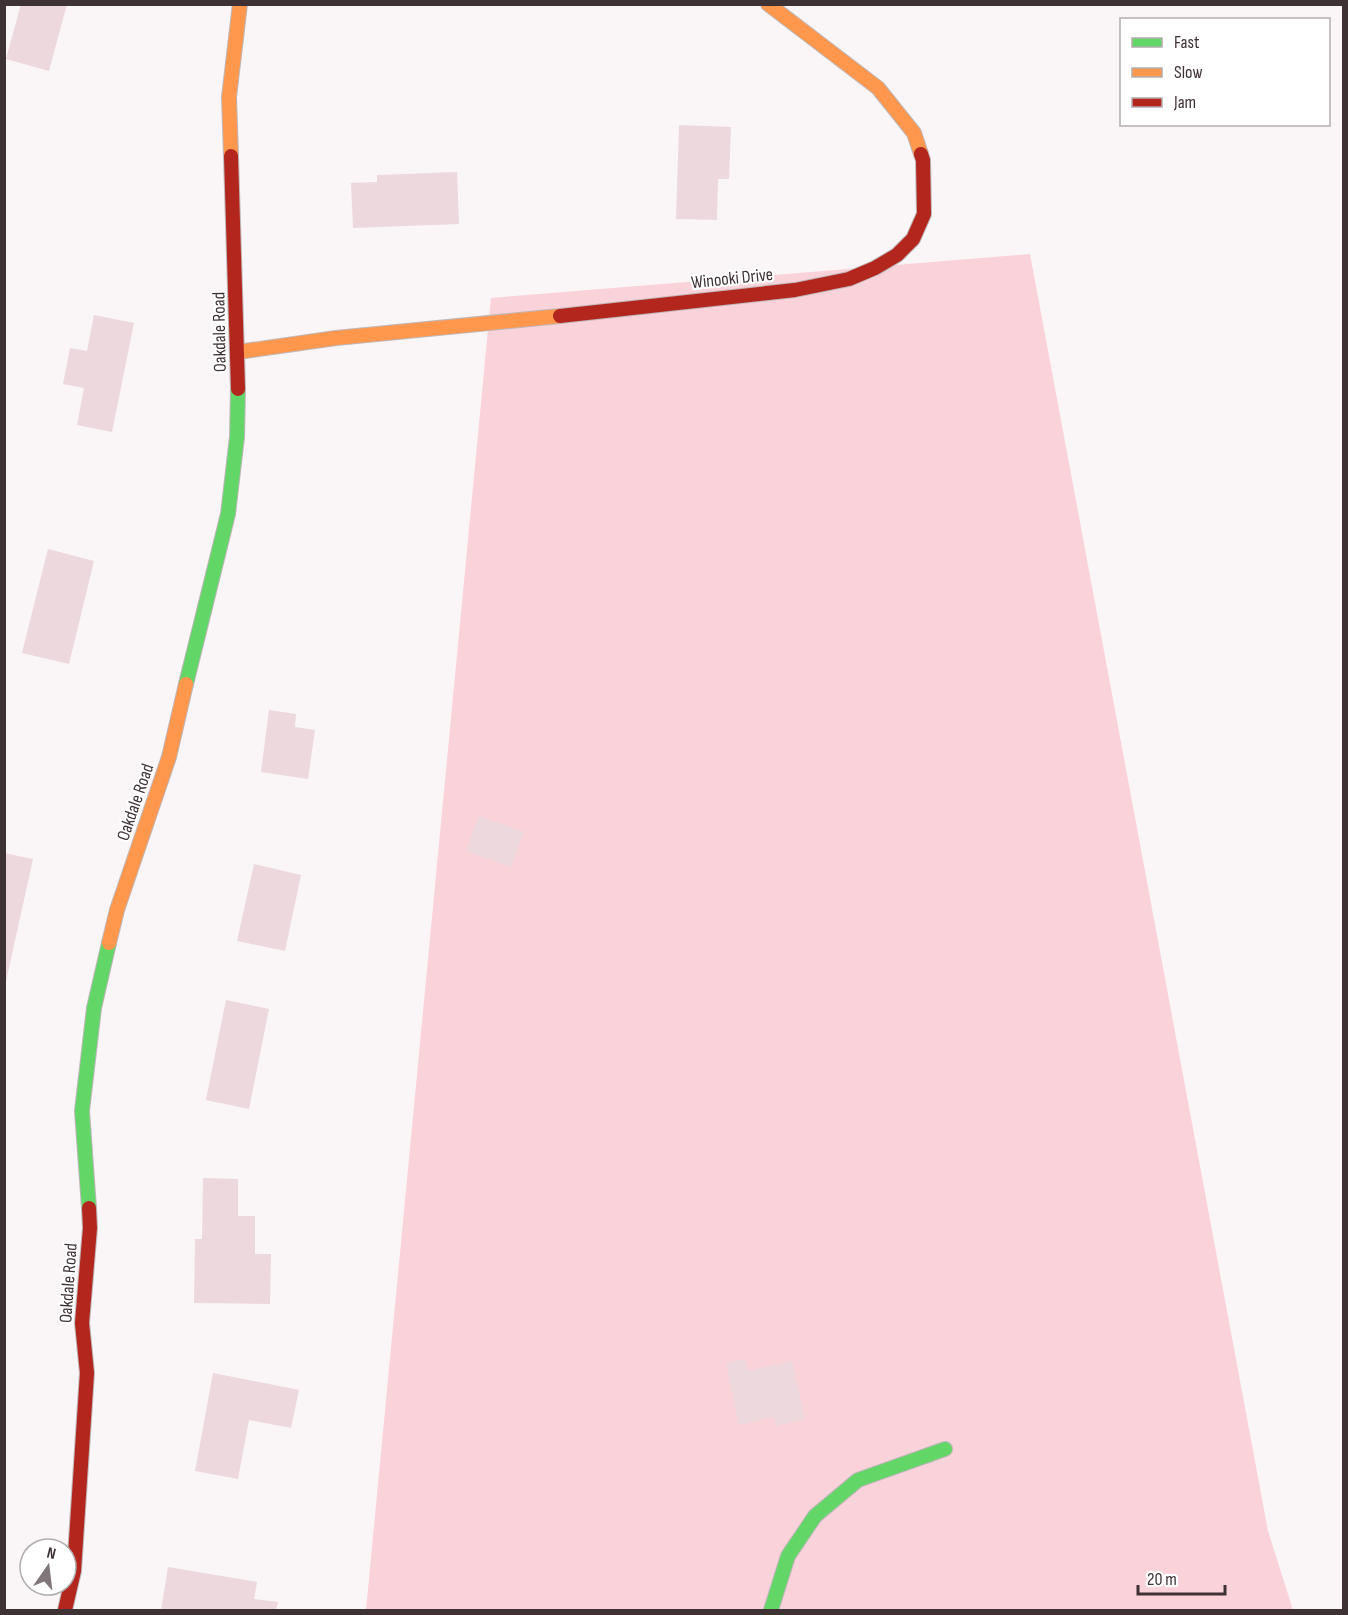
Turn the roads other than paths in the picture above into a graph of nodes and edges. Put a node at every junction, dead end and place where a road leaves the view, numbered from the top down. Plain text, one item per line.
1 (240, 4) edge
2 (768, 4) edge
3 (238, 352) junction
4 (945, 1449) dead end
5 (65, 1611) edge
6 (771, 1611) edge

1 - 3 street, Oakdale Road
2 - 3 street, Winooki Drive
3 - 5 street, Oakdale Road
4 - 6 street

